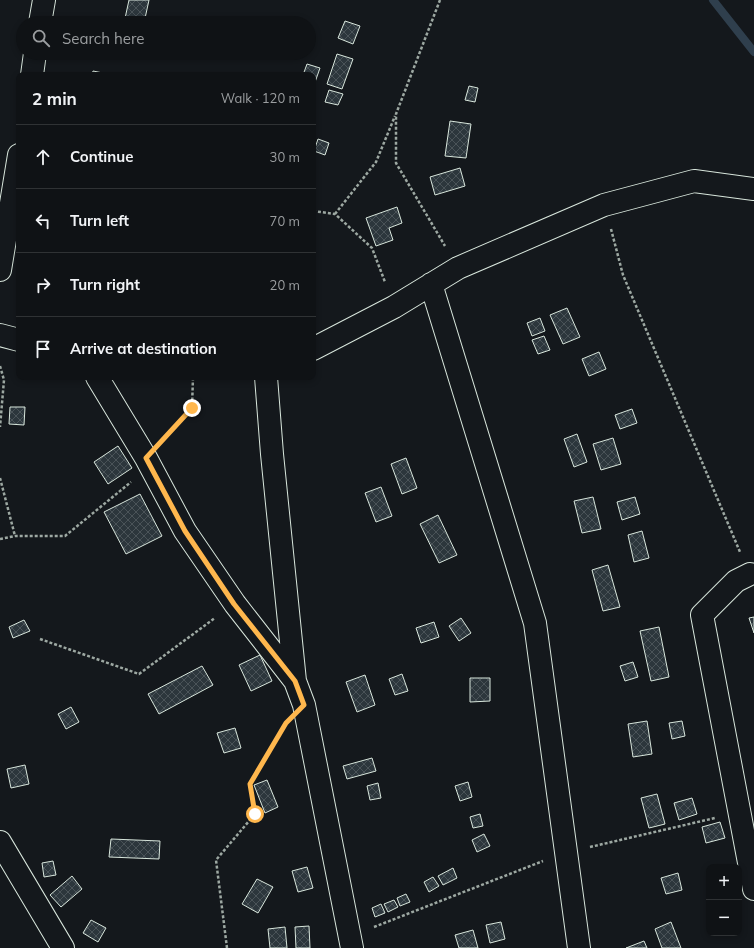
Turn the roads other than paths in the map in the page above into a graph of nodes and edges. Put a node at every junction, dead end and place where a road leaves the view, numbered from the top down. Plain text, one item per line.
1 (44, 0) edge
2 (41, 16) edge
3 (34, 60) edge
4 (32, 72) edge
5 (16, 173) edge
6 (754, 189) edge
7 (0, 270) edge
8 (431, 284) junction
9 (0, 335) edge
10 (16, 339) edge
11 (316, 347) edge
12 (99, 380) edge
13 (266, 380) edge
14 (750, 574) road end
15 (295, 681) junction
16 (0, 842) edge
17 (754, 889) edge
18 (63, 948) edge
19 (352, 948) edge
20 (579, 948) edge

1 - 2 street
3 - 4 street
5 - 7 street
6 - 8 street
8 - 11 street
8 - 20 street
9 - 10 street
12 - 15 street
13 - 15 street
14 - 17 street
15 - 19 street
16 - 18 street

